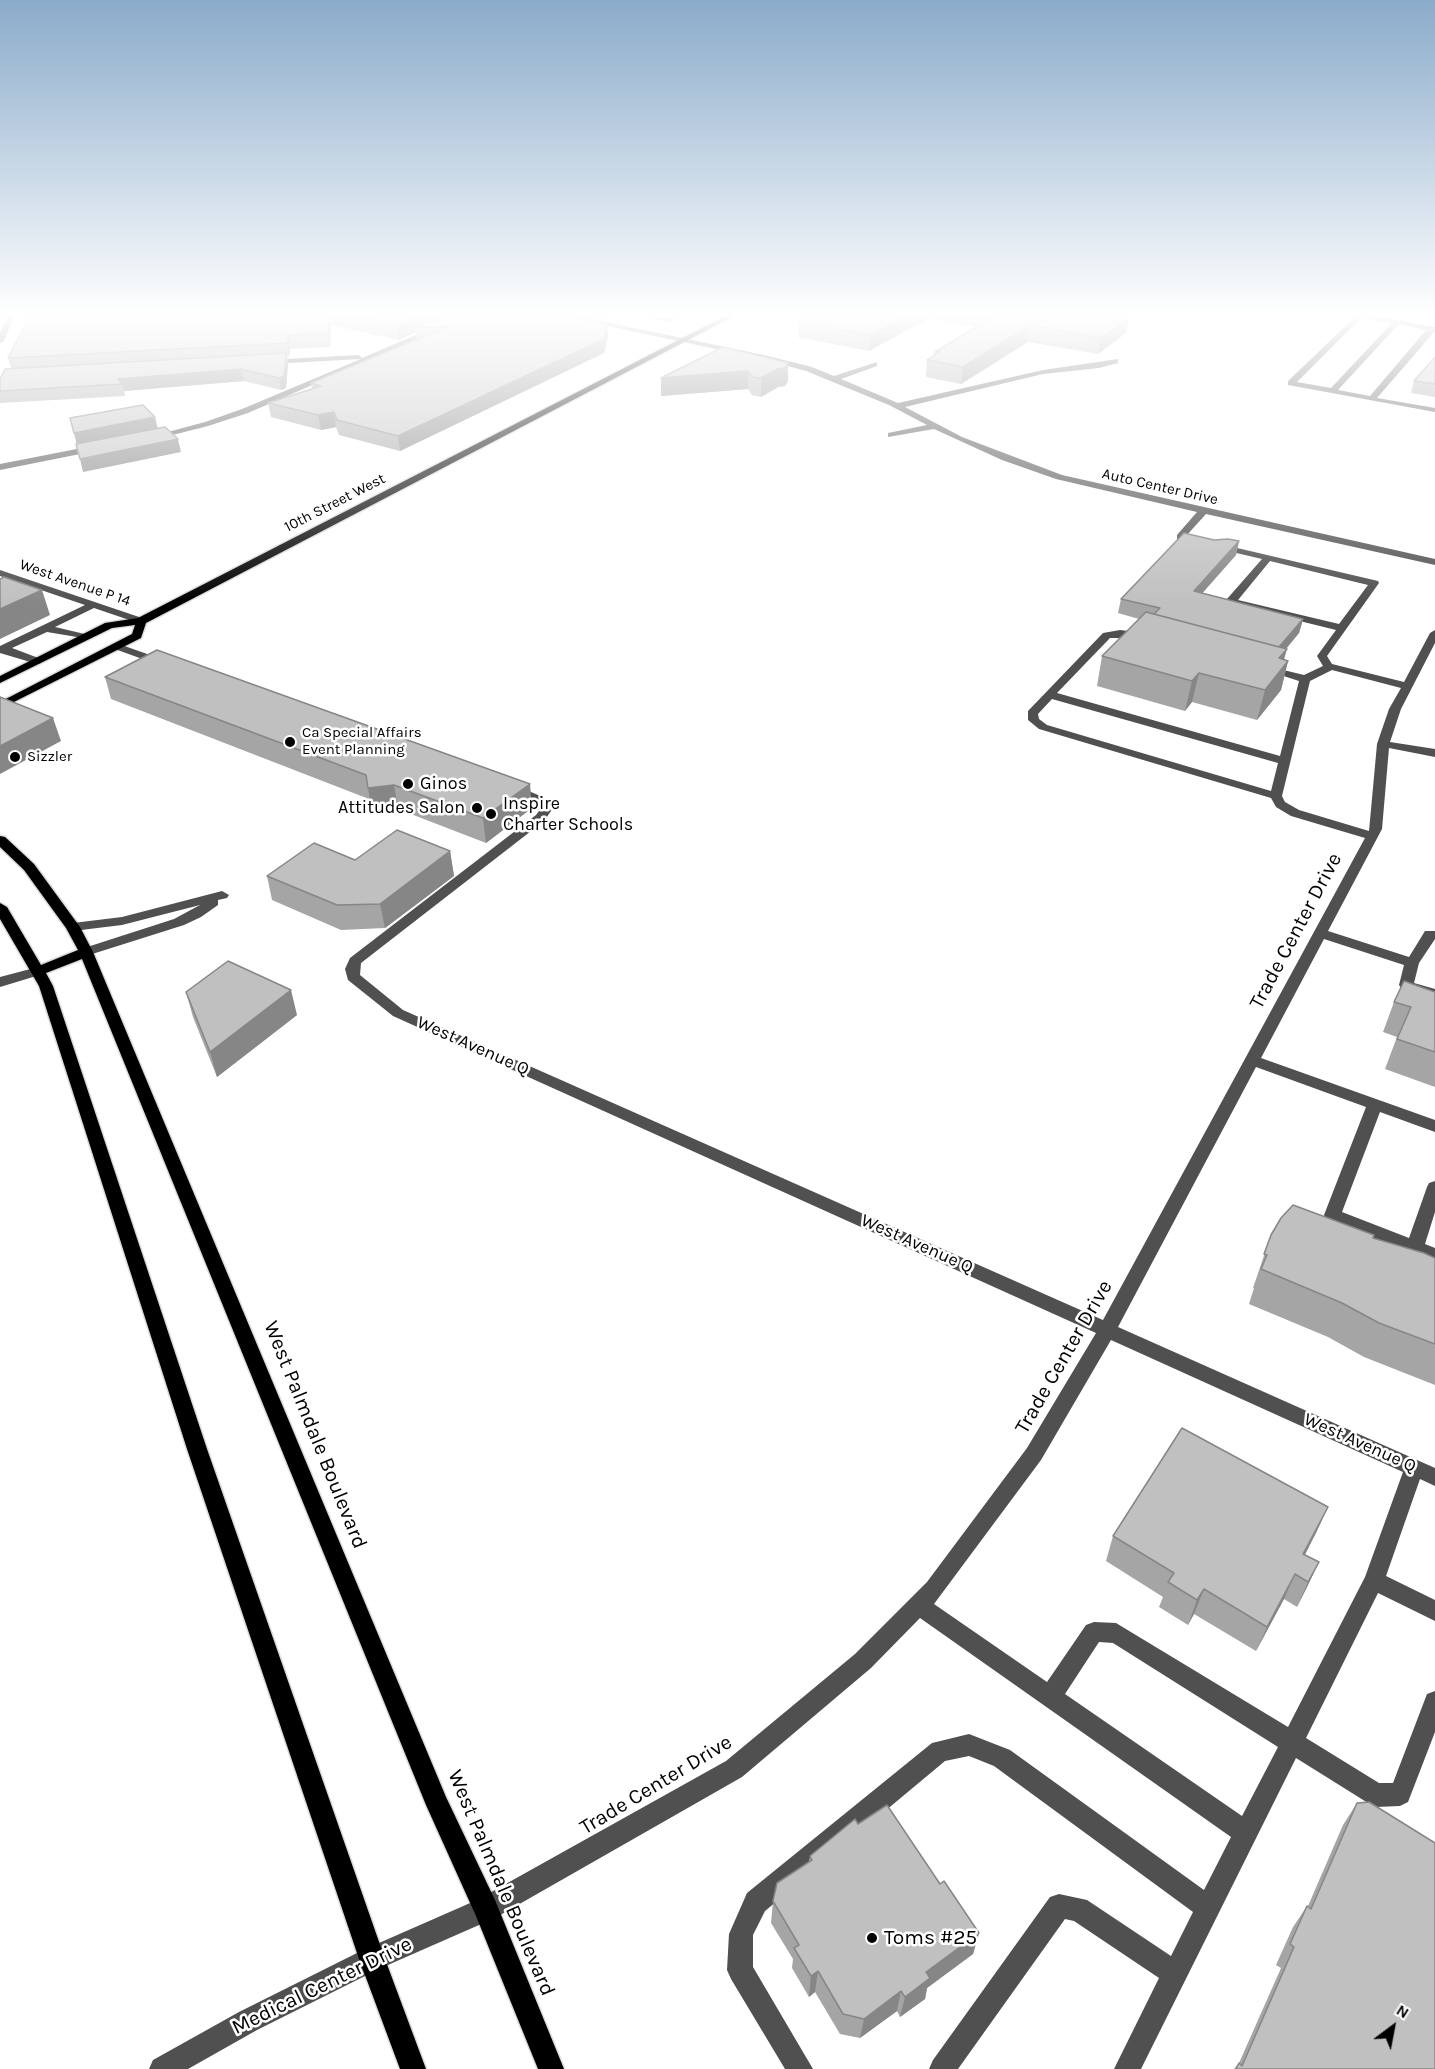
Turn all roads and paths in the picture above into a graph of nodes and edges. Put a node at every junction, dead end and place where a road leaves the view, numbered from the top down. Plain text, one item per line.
1 (246, 411) edge
2 (549, 411) edge
3 (905, 411) edge
4 (934, 426) junction
5 (891, 435) dead end
6 (147, 438) edge
7 (102, 447) edge
8 (0, 467) edge
9 (1203, 511) junction
10 (1268, 558) junction
11 (1435, 562) edge
12 (0, 573) edge
13 (36, 586) junction
14 (18, 594) edge
15 (93, 605) junction
16 (141, 621) junction
17 (45, 628) junction
18 (1342, 628) junction
19 (85, 637) junction
20 (1434, 637) edge
21 (1160, 640) edge
22 (116, 646) junction
23 (2, 650) edge
24 (37, 662) junction
25 (171, 666) edge
26 (1260, 667) edge
27 (1330, 667) junction
28 (1305, 679) junction
29 (0, 680) edge
30 (1407, 686) junction
31 (1050, 695) junction
32 (0, 706) edge
33 (1383, 744) junction
34 (1435, 753) edge
35 (1284, 761) junction
36 (501, 785) edge
37 (1276, 796) junction
38 (1372, 836) junction
39 (0, 840) edge
40 (0, 907) edge
41 (73, 927) junction
42 (1320, 933) junction
43 (1435, 935) edge
44 (86, 952) junction
45 (1412, 963) junction
46 (38, 971) junction
47 (0, 982) edge
48 (1435, 994) edge
49 (1252, 1060) junction
50 (1375, 1104) junction
51 (1435, 1126) edge
52 (1435, 1187) edge
53 (1432, 1204) edge
54 (1415, 1247) junction
55 (1435, 1255) edge
56 (1108, 1329) junction
57 (1425, 1472) edge
58 (1374, 1580) junction
59 (918, 1605) junction
60 (1435, 1611) edge
61 (1050, 1697) junction
62 (1435, 1702) edge
63 (1292, 1742) junction
64 (1246, 1833) junction
65 (1208, 1908) junction
66 (486, 1909) junction
67 (372, 1959) junction
68 (1175, 1974) junction
69 (162, 2069) edge
70 (413, 2069) edge
71 (551, 2069) edge
72 (800, 2069) edge
73 (942, 2069) edge
74 (1127, 2069) edge

1 - 6 street
2 - 16 main road, 10th Street West
3 - 4 street, Auto Center Drive
4 - 5 street
4 - 9 street, Auto Center Drive
7 - 8 street
9 - 10 street
9 - 11 street, Auto Center Drive
10 - 18 street
10 - 18 street
12 - 13 street, West Avenue P 14
13 - 14 street
13 - 15 street, West Avenue P 14
15 - 16 street, West Avenue P 14
15 - 17 street
16 - 19 main road, 10th Street West
16 - 22 main road, 10th Street West
17 - 19 street
17 - 23 street
18 - 27 street
19 - 24 main road, 10th Street West
20 - 30 street, Trade Center Drive
21 - 31 street
22 - 25 street
22 - 32 main road, 10th Street West
23 - 24 street
24 - 29 main road, 10th Street West
26 - 28 street
27 - 28 street
27 - 30 street
28 - 35 street
30 - 33 street, Trade Center Drive
31 - 35 street
31 - 37 street
33 - 34 street
33 - 38 street, Trade Center Drive
35 - 37 street
36 - 56 street, West Avenue Q
37 - 38 street
38 - 42 street, Trade Center Drive
39 - 41 main road, West Palmdale Boulevard
40 - 46 main road
41 - 44 main road, West Palmdale Boulevard
41 - 44 street
42 - 45 street
42 - 49 street, Trade Center Drive
43 - 45 street
44 - 46 main road
44 - 66 main road, West Palmdale Boulevard
45 - 48 street
46 - 47 street
46 - 67 main road
49 - 50 street
49 - 56 street, Trade Center Drive
50 - 51 street
50 - 54 street
52 - 53 street
53 - 54 street
54 - 55 street
56 - 57 street, West Avenue Q
56 - 59 street, Trade Center Drive
57 - 58 street
58 - 60 street
58 - 63 street
59 - 61 street
59 - 66 street, Trade Center Drive
61 - 63 street
61 - 64 street
62 - 63 street
63 - 64 street
64 - 65 street
65 - 68 street
65 - 72 street
66 - 67 street, Medical Center Drive
66 - 71 main road, West Palmdale Boulevard
67 - 69 street, Medical Center Drive
67 - 70 main road
68 - 73 street
68 - 74 street

